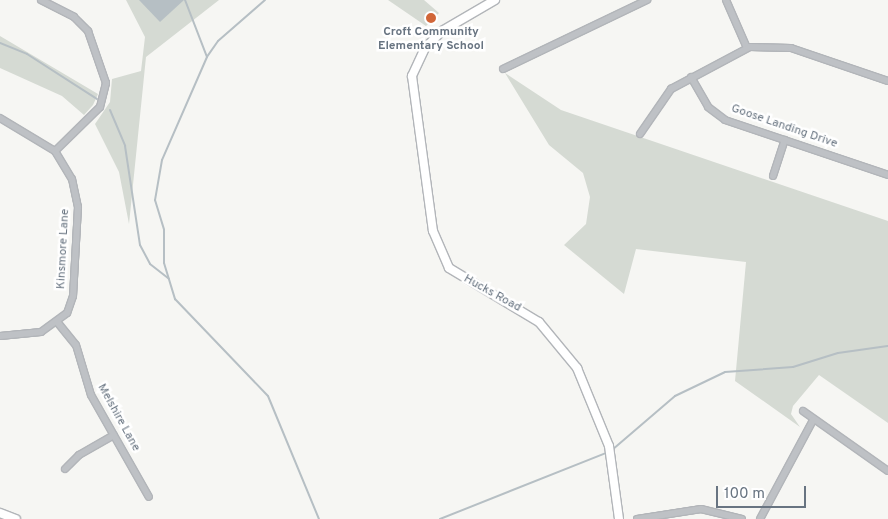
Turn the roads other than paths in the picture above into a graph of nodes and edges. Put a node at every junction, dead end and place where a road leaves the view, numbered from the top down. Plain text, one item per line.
1 (42, 0) edge
2 (495, 0) edge
3 (647, 0) edge
4 (726, 0) edge
5 (747, 48) junction
6 (503, 69) dead end
7 (691, 77) junction
8 (888, 81) edge
9 (0, 118) edge
10 (640, 134) dead end
11 (785, 140) junction
12 (55, 151) junction
13 (888, 175) edge
14 (772, 176) dead end
15 (58, 323) junction
16 (0, 336) edge
17 (803, 411) dead end
18 (813, 420) junction
19 (114, 435) junction
20 (65, 470) dead end
21 (888, 471) edge
22 (149, 497) dead end
23 (0, 513) edge
24 (16, 519) edge
25 (619, 519) edge
26 (636, 519) edge
27 (742, 519) edge
28 (760, 519) edge

1 - 12 street
2 - 25 main road, Hucks Road
3 - 6 street
4 - 5 street
5 - 7 street
5 - 8 street
7 - 10 street
7 - 11 street, Goose Landing Drive
9 - 12 street, Kinsmore Lane
11 - 13 street, Goose Landing Drive
11 - 14 street
12 - 15 street, Kinsmore Lane
15 - 16 street
15 - 19 street, Melshire Lane
17 - 18 street
18 - 21 street
18 - 28 street
19 - 20 street
19 - 22 street, Melshire Lane
23 - 24 main road
26 - 27 street

